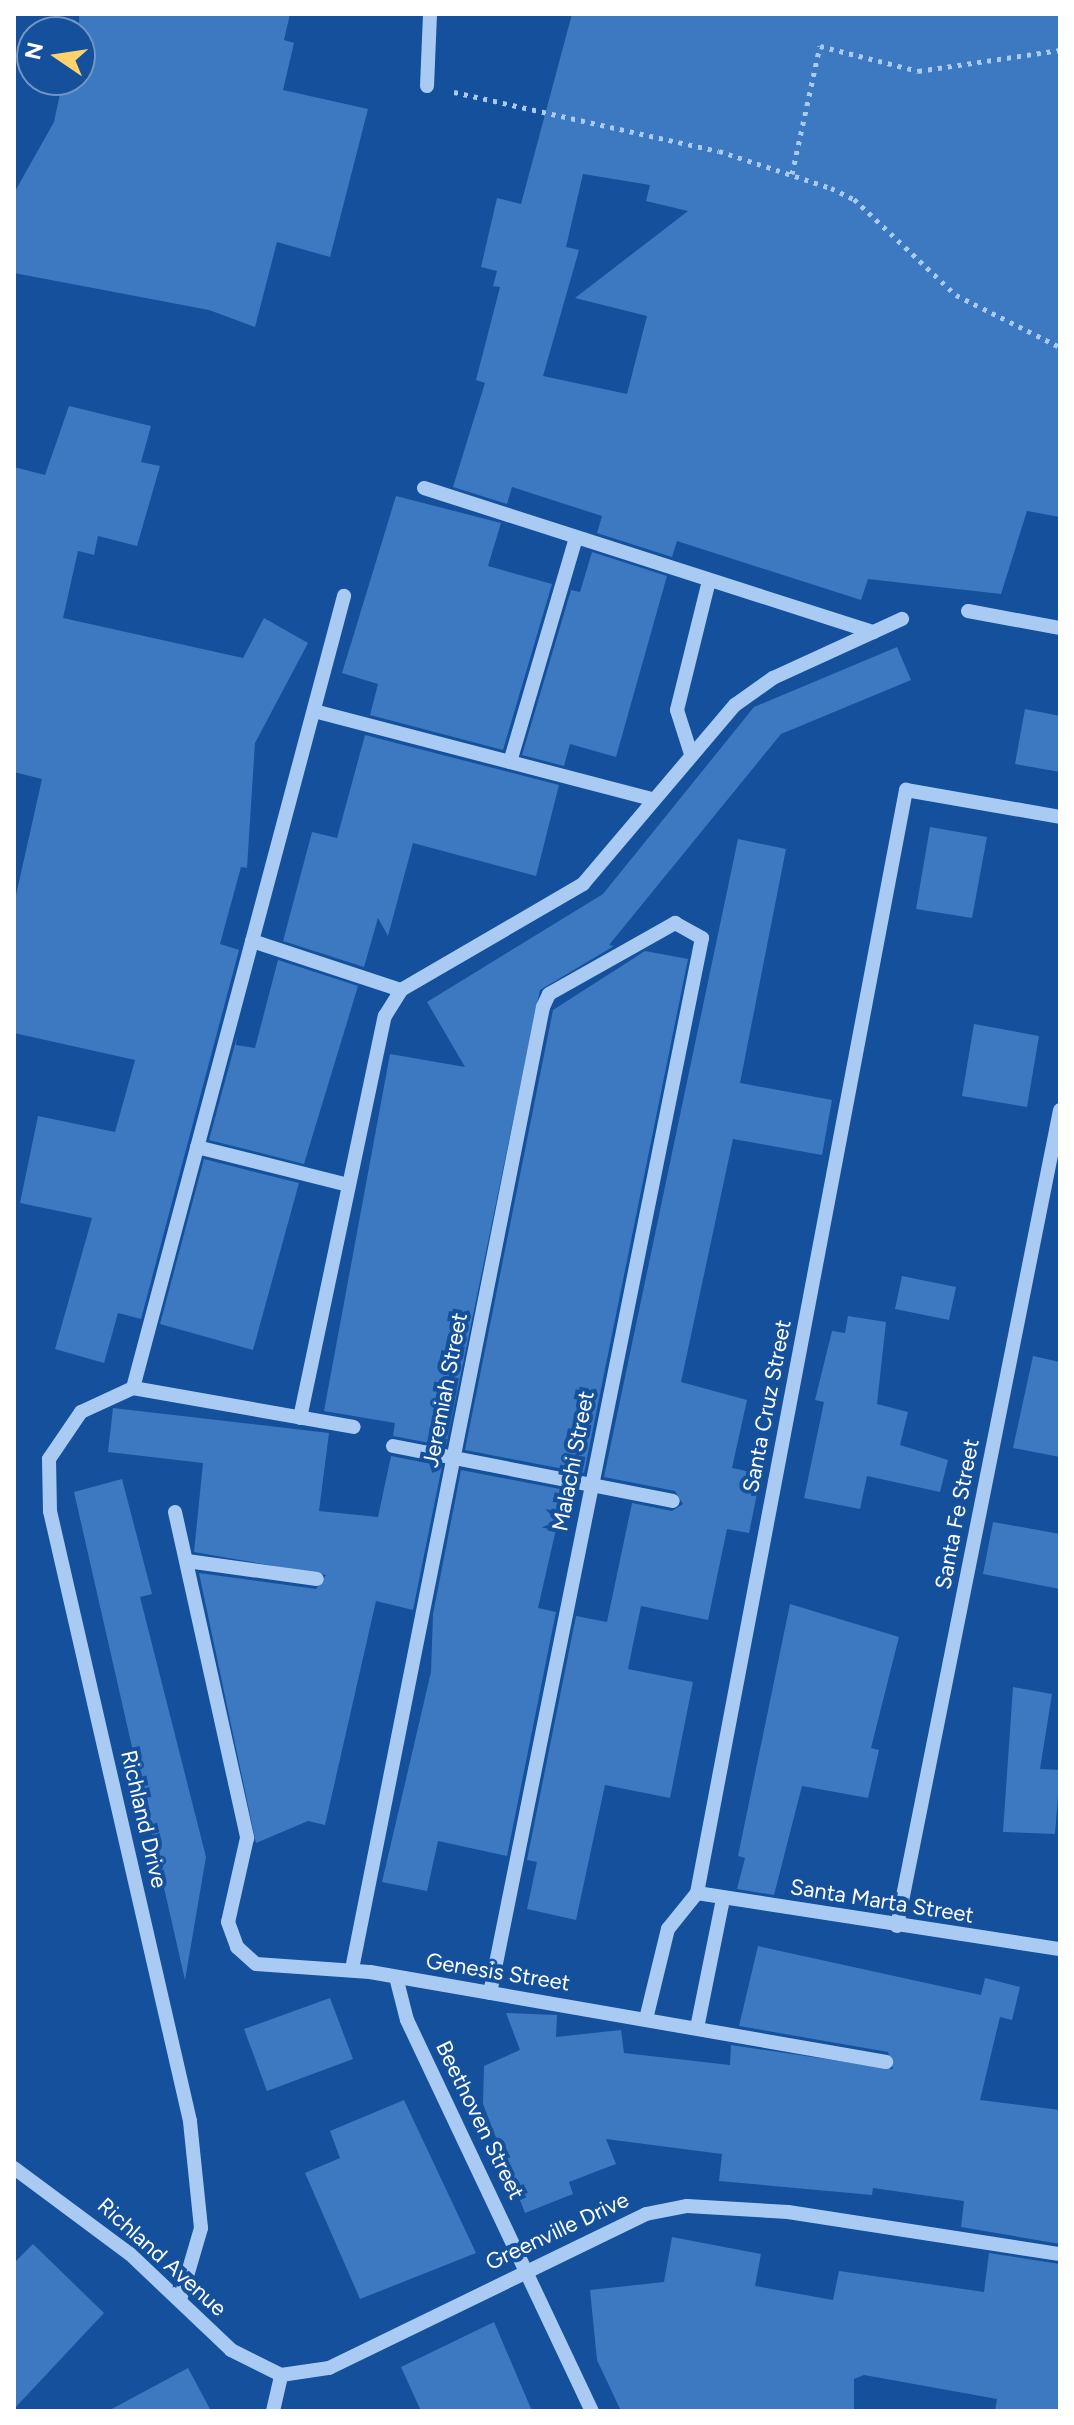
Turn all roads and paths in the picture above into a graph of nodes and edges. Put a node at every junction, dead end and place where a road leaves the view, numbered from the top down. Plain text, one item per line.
1 (430, 14) edge
2 (1060, 50) edge
3 (427, 86) joint
4 (792, 174) junction
5 (1060, 347) edge
6 (424, 488) dead end
7 (576, 538) junction
8 (709, 581) junction
9 (344, 596) dead end
10 (968, 611) dead end
11 (902, 619) dead end
12 (1060, 628) edge
13 (873, 632) junction
14 (314, 711) junction
15 (691, 754) junction
16 (510, 762) junction
17 (651, 799) junction
18 (1060, 817) edge
19 (702, 938) joint
20 (252, 941) junction
21 (401, 990) junction
22 (1060, 1110) edge
23 (197, 1147) junction
24 (348, 1185) junction
25 (133, 1388) junction
26 (300, 1418) junction
27 (354, 1427) dead end
28 (393, 1446) dead end
29 (454, 1458) junction
30 (591, 1485) junction
31 (673, 1501) dead end
32 (175, 1512) dead end
33 (187, 1561) junction
34 (317, 1579) dead end
35 (697, 1893) junction
36 (723, 1899) junction
37 (897, 1926) junction
38 (1060, 1949) edge
39 (352, 1969) junction
40 (396, 1977) junction
41 (490, 1993) junction
42 (646, 2019) junction
43 (697, 2028) junction
44 (886, 2062) dead end
45 (14, 2168) edge
46 (1060, 2254) edge
47 (527, 2268) junction
48 (180, 2300) junction
49 (281, 2375) junction
50 (273, 2411) edge
51 (592, 2411) edge

1 - 3 street
2 - 4 path
3 - 4 path
4 - 5 path
6 - 7 street
7 - 8 street
7 - 16 street
8 - 13 street
8 - 15 street
9 - 14 street
10 - 12 street
11 - 13 street
13 - 15 street
14 - 16 street
14 - 20 street
15 - 17 street
16 - 17 street
17 - 21 street
18 - 35 street, Santa Cruz Street
19 - 29 street, Jeremiah Street
19 - 30 street, Malachi Street
20 - 21 street
20 - 23 street
21 - 24 street
22 - 37 street, Santa Fe Street
23 - 24 street
23 - 25 street
24 - 26 street
25 - 26 street
25 - 48 street, Richland Drive
26 - 27 street
28 - 29 street
29 - 30 street
29 - 39 street, Jeremiah Street
30 - 31 street
30 - 41 street, Malachi Street
32 - 33 street, Genesis Street
33 - 34 street
33 - 39 street, Genesis Street
35 - 36 street, Santa Marta Street
35 - 42 street, Santa Cruz Street
36 - 37 street, Santa Marta Street
36 - 43 street
37 - 38 street, Santa Marta Street
39 - 40 street, Genesis Street
40 - 41 street, Genesis Street
40 - 47 street, Beethoven Street
41 - 42 street, Genesis Street
42 - 43 street, Genesis Street
43 - 44 street, Genesis Street
45 - 48 street, Richland Avenue
46 - 47 street, Greenville Drive
47 - 49 street, Greenville Drive
47 - 51 street, Beethoven Street
48 - 49 street, Richland Avenue
49 - 50 street

